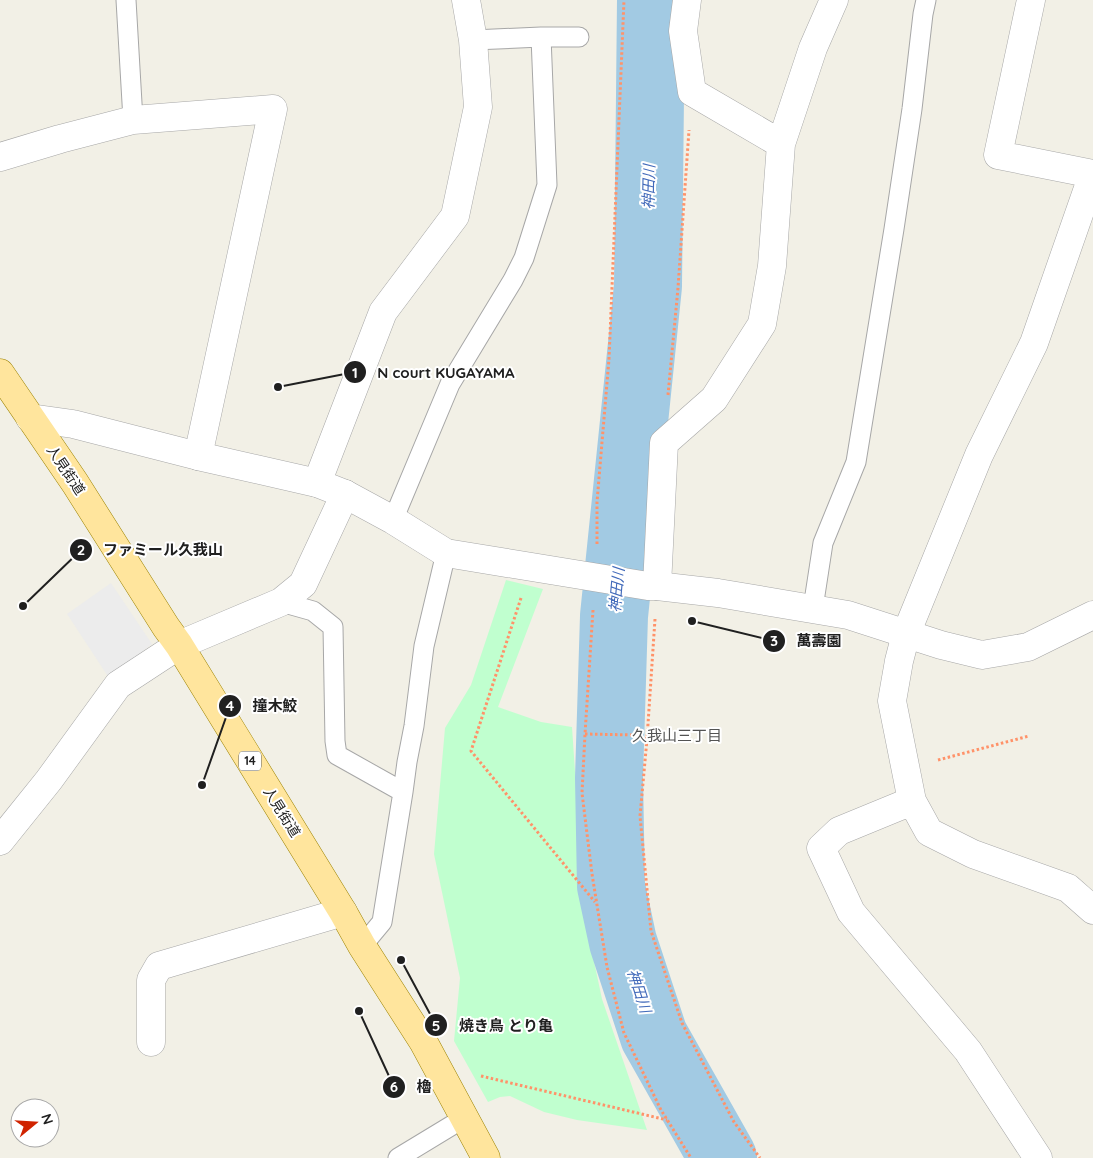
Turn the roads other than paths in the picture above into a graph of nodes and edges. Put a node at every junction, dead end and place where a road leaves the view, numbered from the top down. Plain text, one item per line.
1 (126, 0) edge
2 (466, 0) edge
3 (687, 0) edge
4 (834, 0) edge
5 (926, 0) edge
6 (1031, 0) edge
7 (541, 37) junction
8 (579, 37) dead end
9 (472, 40) junction
10 (133, 120) junction
11 (781, 144) junction
12 (0, 157) edge
13 (1093, 174) edge
14 (0, 373) edge
15 (30, 418) junction
16 (198, 456) junction
17 (317, 483) junction
18 (345, 494) junction
19 (393, 520) junction
20 (446, 553) junction
21 (653, 586) junction
22 (281, 602) junction
23 (813, 608) junction
24 (1093, 615) edge
25 (906, 634) junction
26 (179, 645) junction
27 (403, 792) junction
28 (912, 801) junction
29 (0, 841) edge
30 (1093, 910) edge
31 (343, 912) junction
32 (362, 946) junction
33 (151, 1042) dead end
34 (464, 1118) junction
35 (398, 1158) edge
36 (486, 1158) edge
37 (1038, 1158) edge

1 - 10 lane
2 - 9 street
3 - 11 street
4 - 11 street
5 - 23 lane
6 - 13 street
7 - 8 lane
7 - 9 lane
7 - 19 lane
9 - 17 street
10 - 12 street
10 - 16 street
11 - 21 street
13 - 25 street
14 - 15 main road, 人見街道 / 14
15 - 16 street
15 - 26 main road, 人見街道 / 14
16 - 17 street
17 - 18 street
18 - 19 street
18 - 22 street
19 - 20 street
20 - 21 street
20 - 27 lane
21 - 23 street
22 - 26 street
22 - 27 lane
23 - 25 street
24 - 25 street
25 - 28 street
26 - 29 street
26 - 31 main road, 人見街道 / 14
27 - 32 lane
28 - 30 street
28 - 37 street
31 - 32 main road, 人見街道 / 14
31 - 33 street
32 - 34 main road, 人見街道 / 14
34 - 35 lane
34 - 36 main road, 人見街道 / 14

